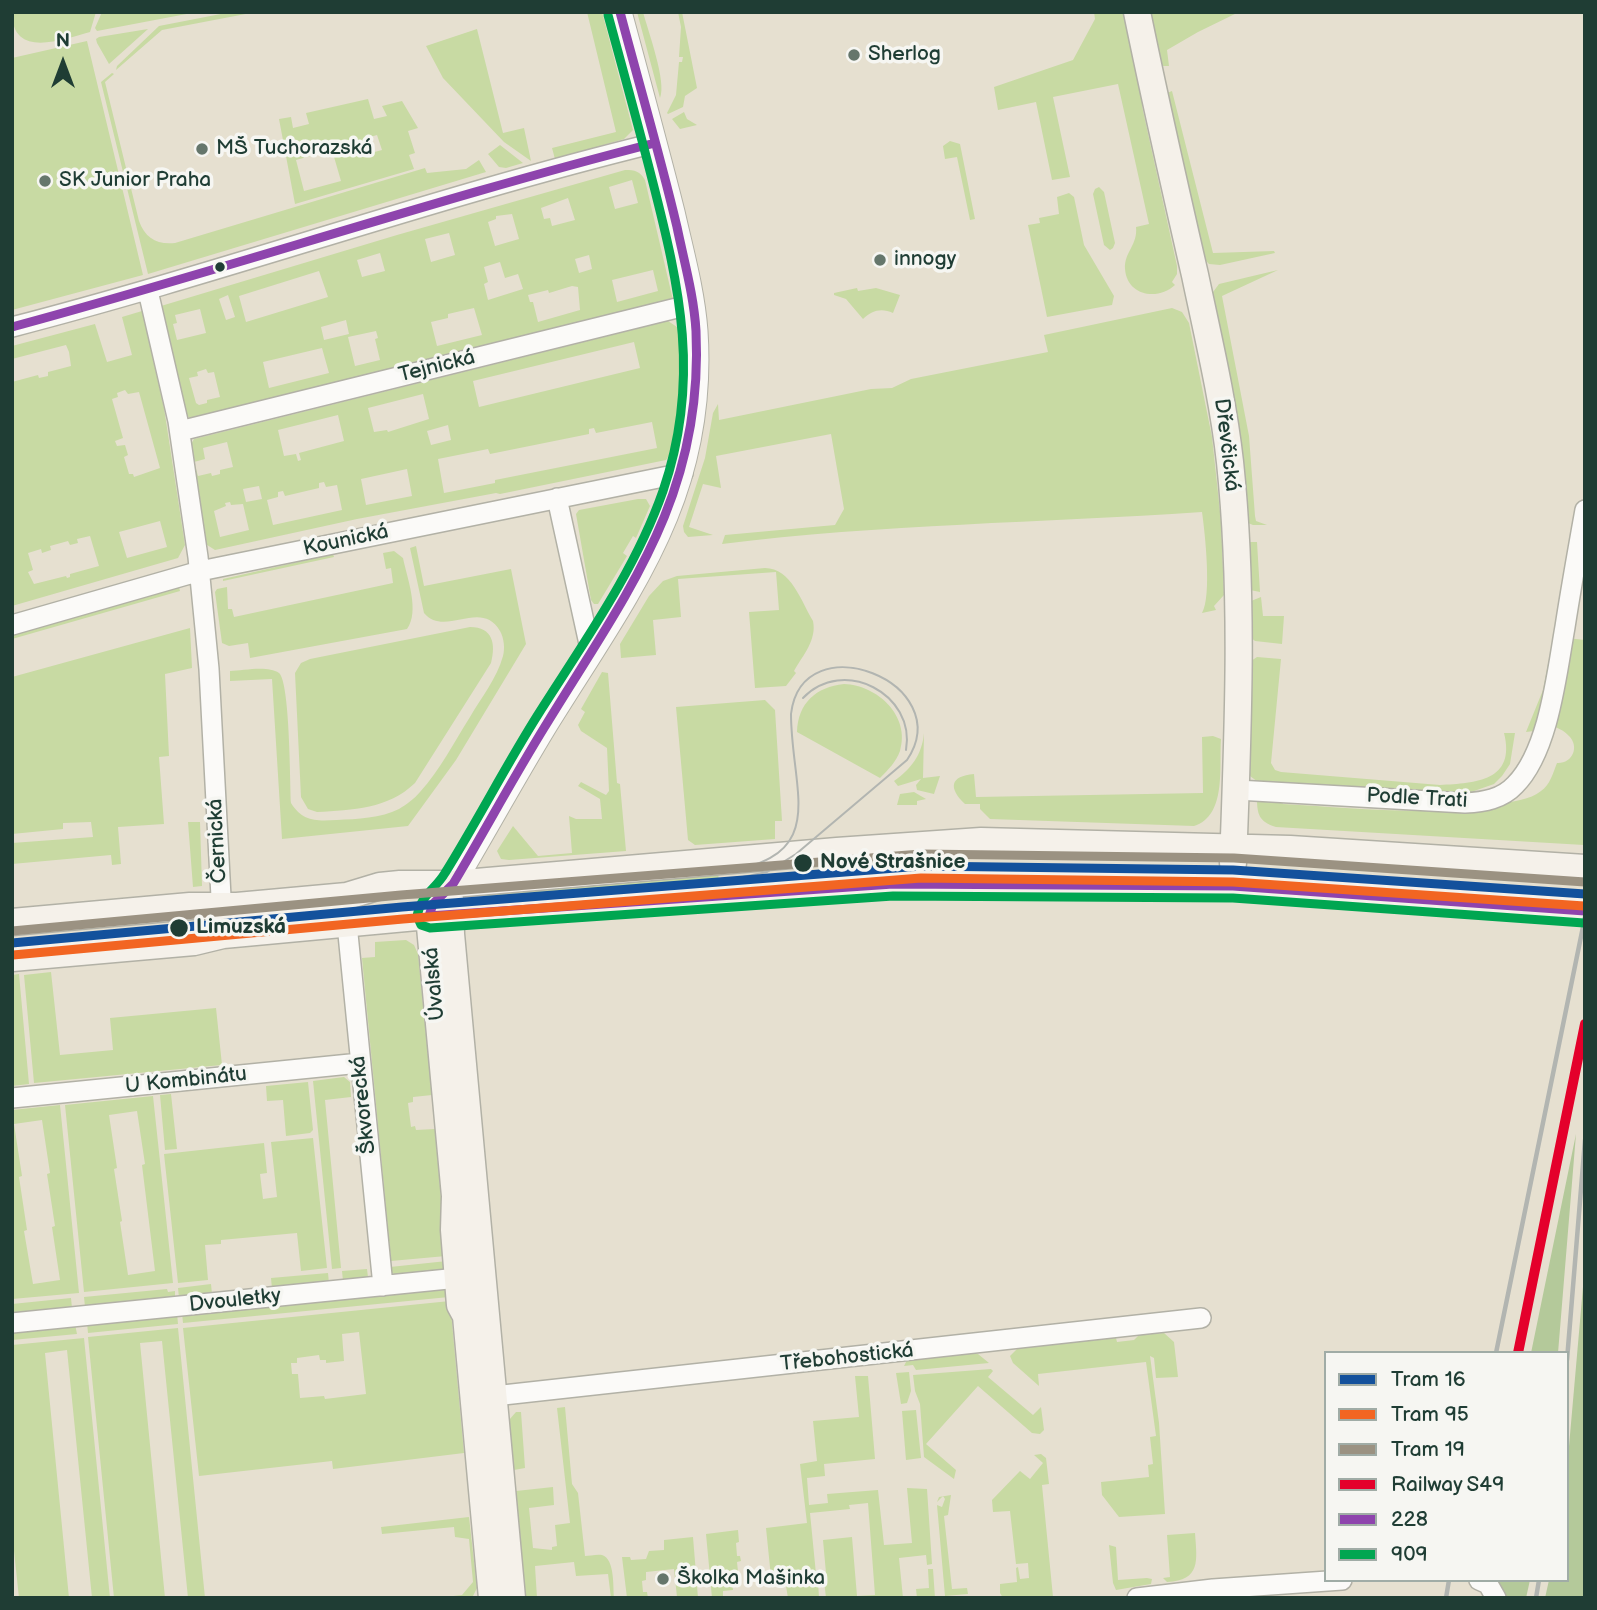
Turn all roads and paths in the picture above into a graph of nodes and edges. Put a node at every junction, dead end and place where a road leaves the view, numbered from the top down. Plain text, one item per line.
1 (620, 12) edge
2 (1137, 12) edge
3 (655, 143) junction
4 (148, 291) junction
5 (693, 304) junction
6 (12, 327) edge
7 (180, 430) junction
8 (683, 473) junction
9 (557, 498) junction
10 (1585, 510) edge
11 (200, 571) junction
12 (12, 625) edge
13 (591, 653) junction
14 (1237, 790) junction
15 (1234, 847) junction
16 (1585, 868) edge
17 (453, 884) junction
18 (1233, 886) junction
19 (221, 905) junction
20 (1585, 911) edge
21 (439, 915) junction
22 (12, 922) edge
23 (347, 924) junction
24 (223, 935) junction
25 (12, 958) edge
26 (360, 1063) junction
27 (12, 1098) edge
28 (470, 1277) junction
29 (383, 1286) junction
30 (1201, 1318) dead end
31 (12, 1323) edge
32 (494, 1396) junction
33 (1324, 1581) edge
34 (492, 1598) edge
35 (512, 1598) edge
36 (1137, 1598) edge

1 - 3 street
2 - 14 main road, Dřevčická
3 - 4 street
3 - 5 street
4 - 6 street
4 - 7 street, Černická
5 - 7 street, Tejnická
5 - 8 street
7 - 11 street, Černická
8 - 9 street, Kounická
8 - 13 street
9 - 11 street, Kounická
9 - 13 street
10 - 14 street, Podle Trati
11 - 12 street, Kounická
11 - 19 street, Černická
13 - 17 street
14 - 15 main road, Dřevčická
15 - 16 main road
15 - 17 main road
15 - 18 main road, Dřevčická
17 - 19 main road
17 - 21 main road
18 - 20 main road
18 - 21 main road
19 - 22 main road
19 - 24 street, Černická
21 - 23 main road
21 - 28 main road, Úvalská
23 - 24 main road
23 - 26 street, Škvorecká
24 - 25 main road
26 - 27 street, U Kombinátu
26 - 29 street, Škvorecká
28 - 29 street, Dvouletky
28 - 32 main road, Úvalská
28 - 34 main road, Úvalská
29 - 31 street, Dvouletky
30 - 32 street, Třebohostická
32 - 35 main road, Úvalská
33 - 36 street

